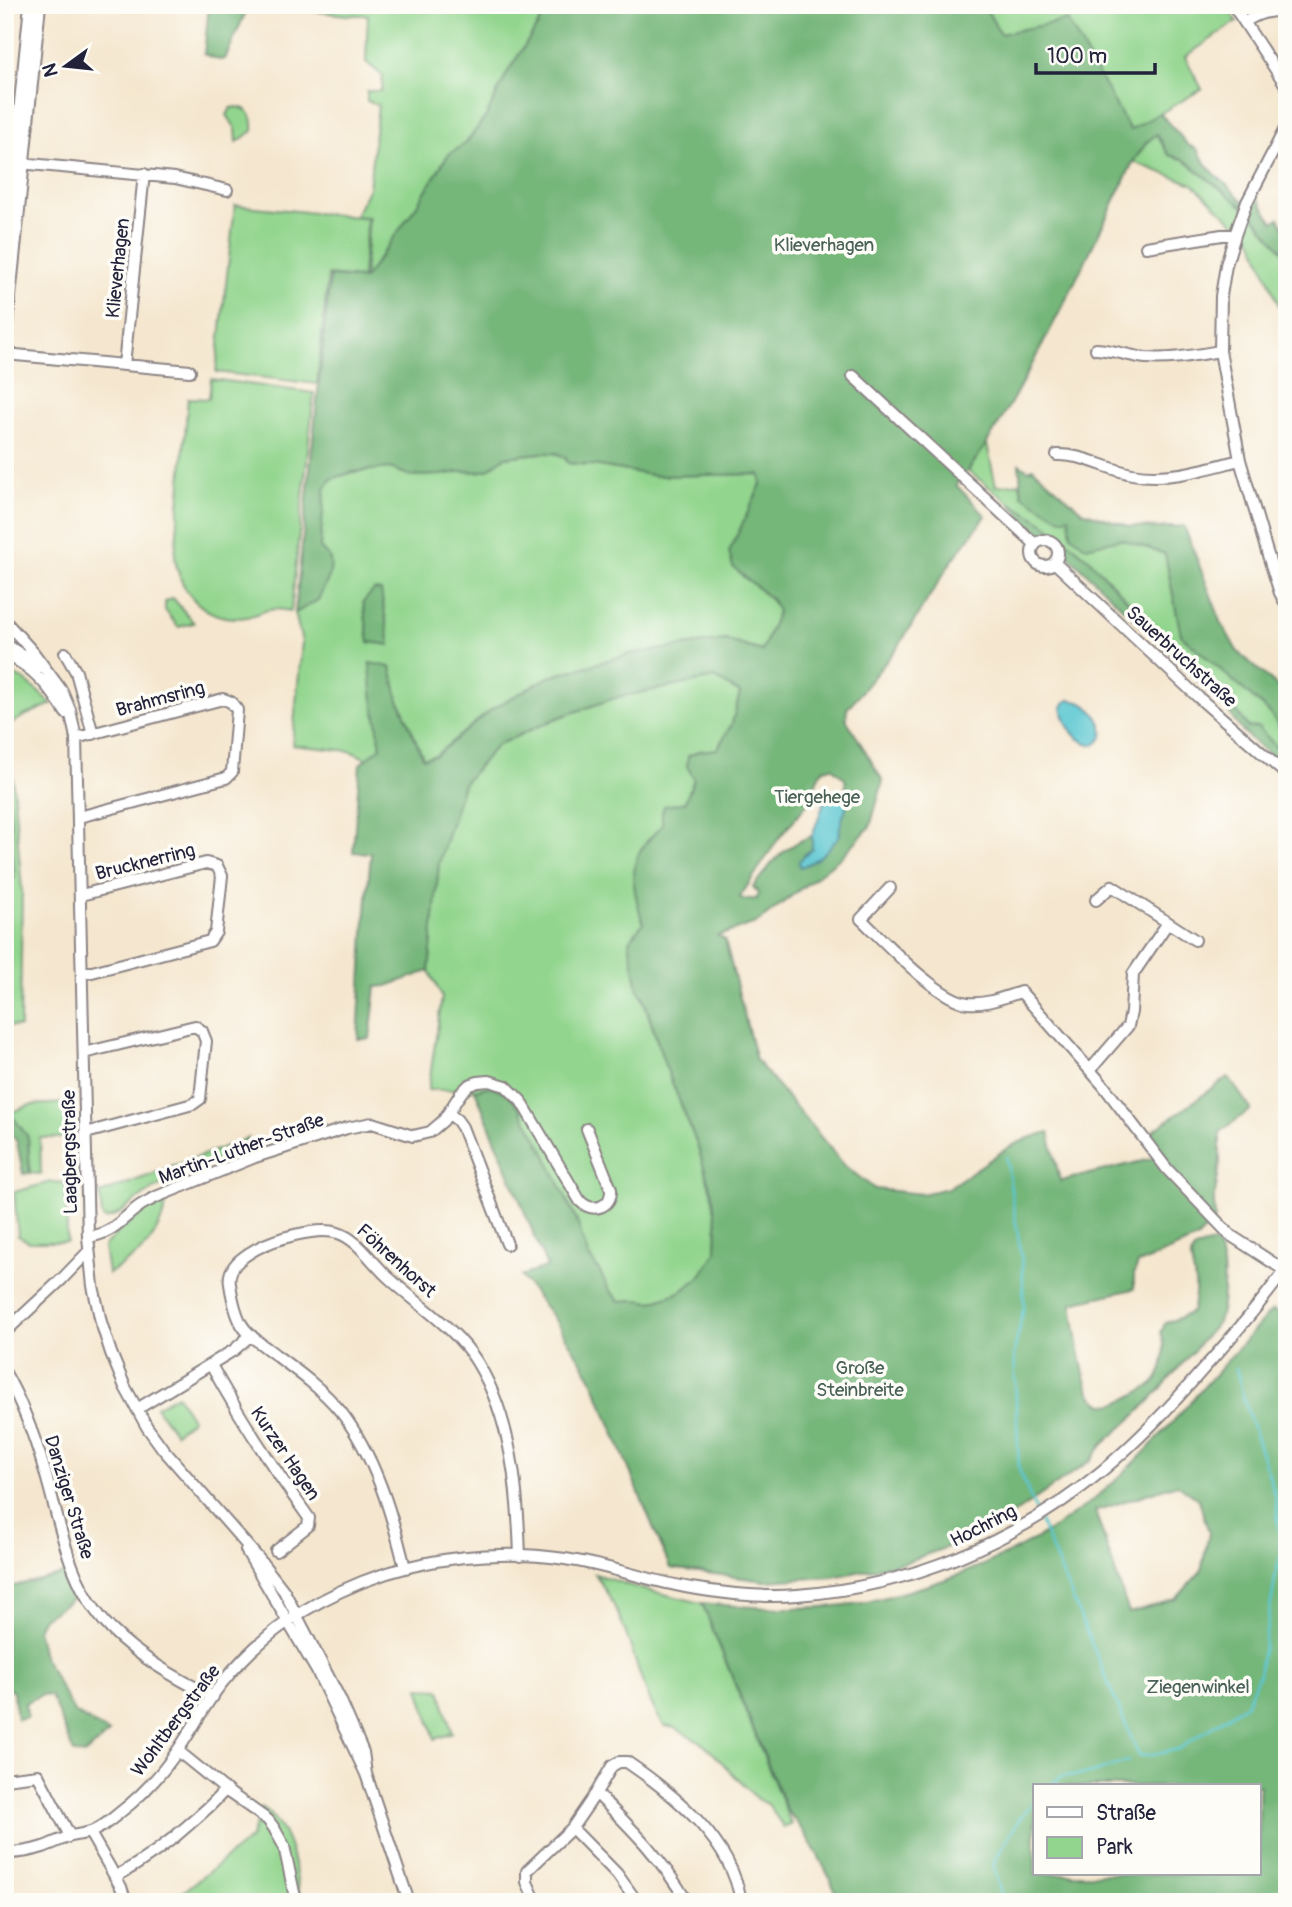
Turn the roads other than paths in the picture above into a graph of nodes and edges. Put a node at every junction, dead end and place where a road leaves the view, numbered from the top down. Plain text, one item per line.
1 (30, 5) edge
2 (40, 5) edge
3 (1233, 5) edge
4 (1287, 11) edge
5 (1245, 22) junction
6 (1287, 87) edge
7 (1287, 125) edge
8 (19, 163) junction
9 (144, 174) junction
10 (227, 190) dead end
11 (1235, 235) junction
12 (1146, 247) dead end
13 (5, 248) edge
14 (10, 261) edge
15 (5, 345) edge
16 (1096, 349) dead end
17 (1220, 351) junction
18 (5, 354) edge
19 (124, 365) junction
20 (190, 371) dead end
21 (853, 376) dead end
22 (1057, 455) dead end
23 (1240, 460) junction
24 (1035, 544) junction
25 (1054, 562) junction
26 (1287, 606) edge
27 (5, 621) edge
28 (5, 644) edge
29 (65, 653) dead end
30 (5, 654) edge
31 (50, 676) junction
32 (73, 725) junction
33 (93, 734) junction
34 (76, 738) junction
35 (1287, 775) edge
36 (79, 817) junction
37 (890, 888) dead end
38 (81, 895) junction
39 (1096, 900) dead end
40 (1167, 923) junction
41 (1195, 940) dead end
42 (83, 972) junction
43 (84, 1053) junction
44 (1090, 1070) junction
45 (448, 1113) junction
46 (587, 1129) dead end
47 (86, 1133) junction
48 (88, 1237) junction
49 (507, 1244) dead end
50 (89, 1251) junction
51 (1286, 1269) edge
52 (91, 1273) junction
53 (62, 1279) junction
54 (5, 1332) edge
55 (251, 1335) junction
56 (211, 1364) junction
57 (5, 1373) edge
58 (137, 1409) junction
59 (276, 1551) dead end
60 (520, 1556) junction
61 (405, 1568) junction
62 (292, 1618) junction
63 (213, 1696) junction
64 (178, 1751) junction
65 (5, 1779) edge
66 (225, 1789) junction
67 (596, 1793) junction
68 (572, 1828) junction
69 (90, 1833) junction
70 (70, 1836) junction
71 (5, 1853) edge
72 (115, 1877) junction
73 (126, 1902) edge
74 (296, 1902) edge
75 (409, 1902) edge
76 (536, 1902) edge
77 (637, 1902) edge
78 (687, 1902) edge
79 (741, 1902) edge

1 - 8 street
2 - 8 street
3 - 5 street
4 - 5 street
5 - 6 street
7 - 11 street
8 - 9 street
8 - 13 street
8 - 14 street
9 - 10 street
9 - 19 street, Klieverhagen
11 - 12 street
11 - 17 street
14 - 15 street
16 - 17 street
17 - 23 street
18 - 19 street
19 - 20 street
21 - 24 street, Sauerbruchstraße
22 - 23 street
23 - 26 street
24 - 25 street, Sauerbruchstraße
24 - 25 street, Sauerbruchstraße
25 - 35 street, Sauerbruchstraße
27 - 31 street, Laagbergstraße
28 - 31 street, Laagbergstraße
29 - 33 street
30 - 32 street, Laagbergstraße
31 - 32 street, Laagbergstraße
32 - 34 street, Laagbergstraße
33 - 34 street, Brahmsring
33 - 36 street, Brahmsring
34 - 36 street, Laagbergstraße
36 - 38 street, Laagbergstraße
37 - 44 street, Hochring
38 - 42 street, Laagbergstraße
38 - 42 street, Brucknerring
39 - 40 street
40 - 41 street
40 - 44 street
42 - 43 street, Laagbergstraße
43 - 47 street, Laagbergstraße
43 - 47 street
44 - 51 street, Hochring
45 - 46 street, Martin-Luther-Straße
45 - 48 street, Martin-Luther-Straße
45 - 49 street
47 - 48 street, Laagbergstraße
48 - 50 street, Laagbergstraße
50 - 52 street, Laagbergstraße
50 - 53 street
51 - 60 street, Hochring
52 - 53 street
52 - 58 street, Laagbergstraße
53 - 54 street
55 - 56 street
55 - 60 street, Föhrenhorst
55 - 61 street, Föhrenhorst
56 - 58 street
56 - 59 street, Kurzer Hagen
57 - 63 street, Danziger Straße
58 - 62 street, Laagbergstraße
60 - 61 street, Hochring
61 - 62 street, Wohltbergstraße
62 - 63 street, Wohltbergstraße
62 - 75 street, Laagbergstraße
63 - 64 street, Wohltbergstraße
64 - 66 street
64 - 69 street, Wohltbergstraße
65 - 70 street
66 - 72 street
66 - 74 street
67 - 68 street
67 - 78 street
67 - 79 street
68 - 76 street
68 - 77 street
69 - 70 street, Wohltbergstraße
69 - 72 street
70 - 71 street, Wohltbergstraße
72 - 73 street

